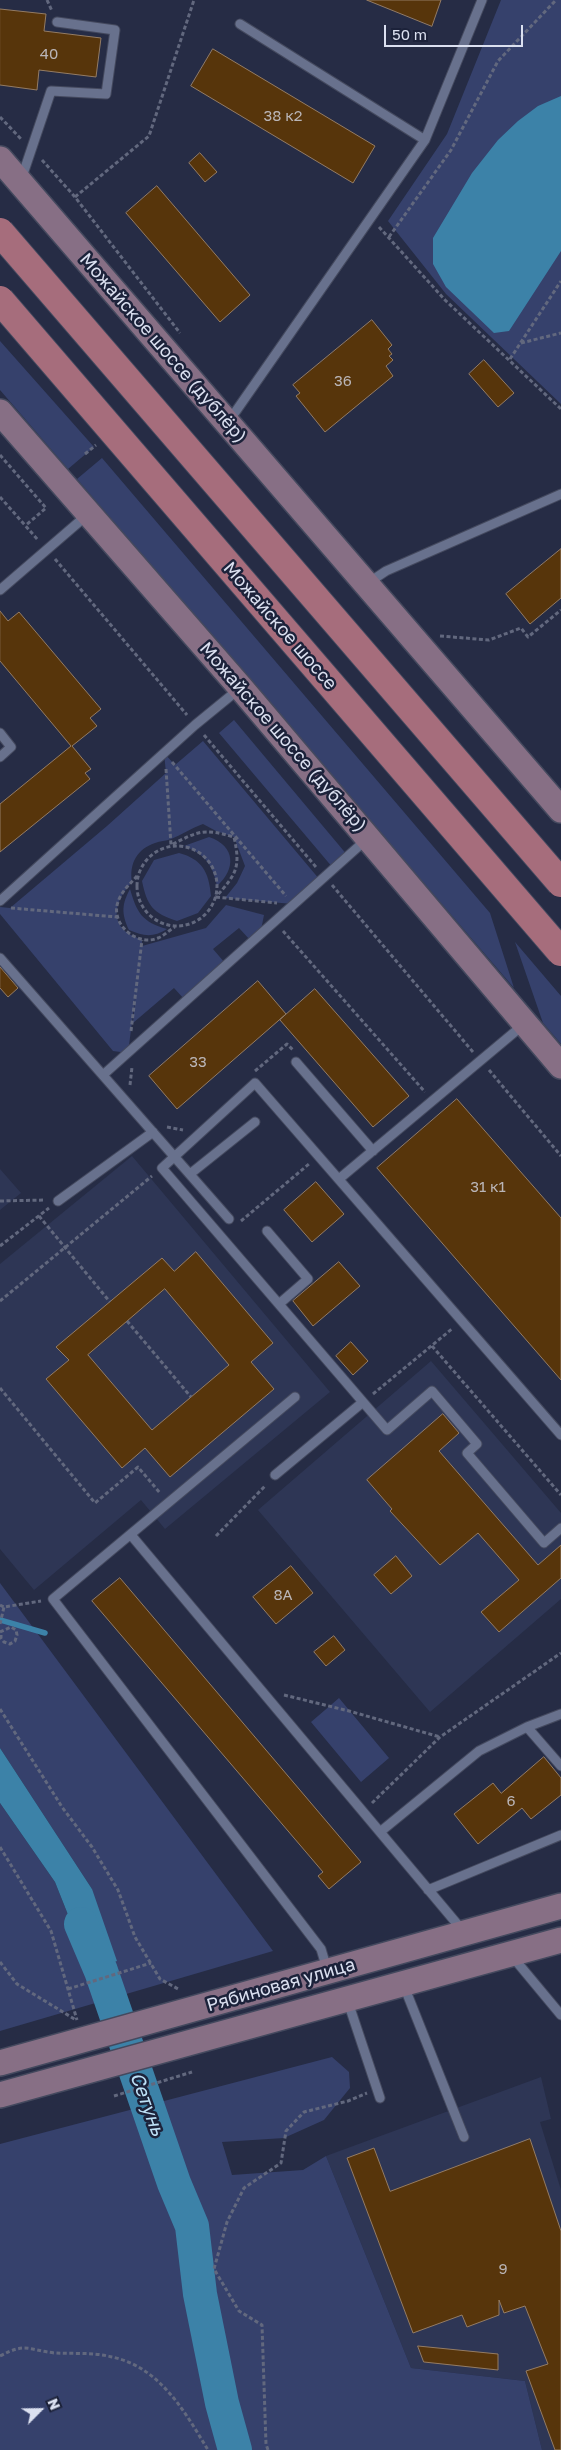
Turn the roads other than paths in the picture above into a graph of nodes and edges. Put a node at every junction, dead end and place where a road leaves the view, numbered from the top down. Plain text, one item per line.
1 (482, 0) edge
2 (57, 22) dead end
3 (240, 24) dead end
4 (425, 140) junction
5 (0, 160) edge
6 (20, 182) junction
7 (0, 232) edge
8 (0, 300) edge
9 (0, 412) edge
10 (228, 424) junction
11 (561, 494) edge
12 (90, 514) junction
13 (365, 585) junction
14 (0, 590) edge
15 (240, 687) junction
16 (0, 733) edge
17 (0, 757) edge
18 (561, 810) edge
19 (369, 838) junction
20 (561, 883) edge
21 (0, 901) edge
22 (561, 952) edge
23 (0, 958) edge
24 (524, 1024) junction
25 (296, 1062) dead end
26 (561, 1066) edge
27 (104, 1075) junction
28 (255, 1122) dead end
29 (153, 1132) junction
30 (373, 1151) junction
31 (174, 1156) junction
32 (190, 1174) junction
33 (339, 1179) junction
34 (58, 1200) road end
35 (229, 1219) dead end
36 (267, 1231) dead end
37 (279, 1304) junction
38 (295, 1397) dead end
39 (363, 1402) junction
40 (561, 1435) edge
41 (275, 1475) road end
42 (561, 1528) edge
43 (131, 1535) junction
44 (561, 1714) edge
45 (527, 1727) junction
46 (561, 1766) edge
47 (380, 1832) junction
48 (561, 1836) edge
49 (428, 1890) junction
50 (561, 1906) edge
51 (464, 1933) junction
52 (561, 1940) edge
53 (510, 1954) junction
54 (328, 1971) junction
55 (403, 1983) junction
56 (347, 1999) junction
57 (561, 2015) edge
58 (0, 2063) edge
59 (0, 2095) edge
60 (380, 2098) dead end
61 (464, 2137) dead end

1 - 4 lane
2 - 6 lane
3 - 4 lane
4 - 10 lane
5 - 6 main road, Можайское шоссе (дублёр)
6 - 10 main road, Можайское шоссе (дублёр)
7 - 20 main road, bridge
8 - 22 main road, Можайское шоссе, bridge
9 - 12 main road, Можайское шоссе (дублёр)
10 - 13 main road, Можайское шоссе (дублёр)
11 - 13 lane
12 - 14 lane
12 - 15 main road, Можайское шоссе (дублёр)
13 - 18 main road, Можайское шоссе (дублёр)
15 - 19 main road, Можайское шоссе (дублёр)
15 - 21 lane
16 - 17 lane
19 - 24 main road, Можайское шоссе (дублёр)
19 - 27 lane
23 - 27 lane
24 - 26 main road, Можайское шоссе (дублёр)
24 - 30 lane
25 - 30 lane
27 - 29 lane
28 - 32 lane
29 - 31 lane
29 - 34 lane
30 - 33 lane
31 - 32 lane
31 - 33 lane
31 - 37 lane
32 - 35 lane
33 - 40 lane
36 - 37 lane
37 - 39 lane
38 - 43 lane
39 - 41 lane
39 - 42 lane
43 - 47 lane
43 - 54 lane
44 - 45 lane
45 - 46 lane
45 - 47 lane
47 - 49 lane
48 - 49 lane
49 - 51 lane
50 - 51 main road, Рябиновая улица
51 - 54 main road, Рябиновая улица
52 - 53 main road, Рябиновая улица
53 - 55 main road, Рябиновая улица
53 - 57 lane
54 - 58 main road, Рябиновая улица
55 - 56 main road, Рябиновая улица
55 - 61 lane
56 - 59 main road, Рябиновая улица
56 - 60 lane

